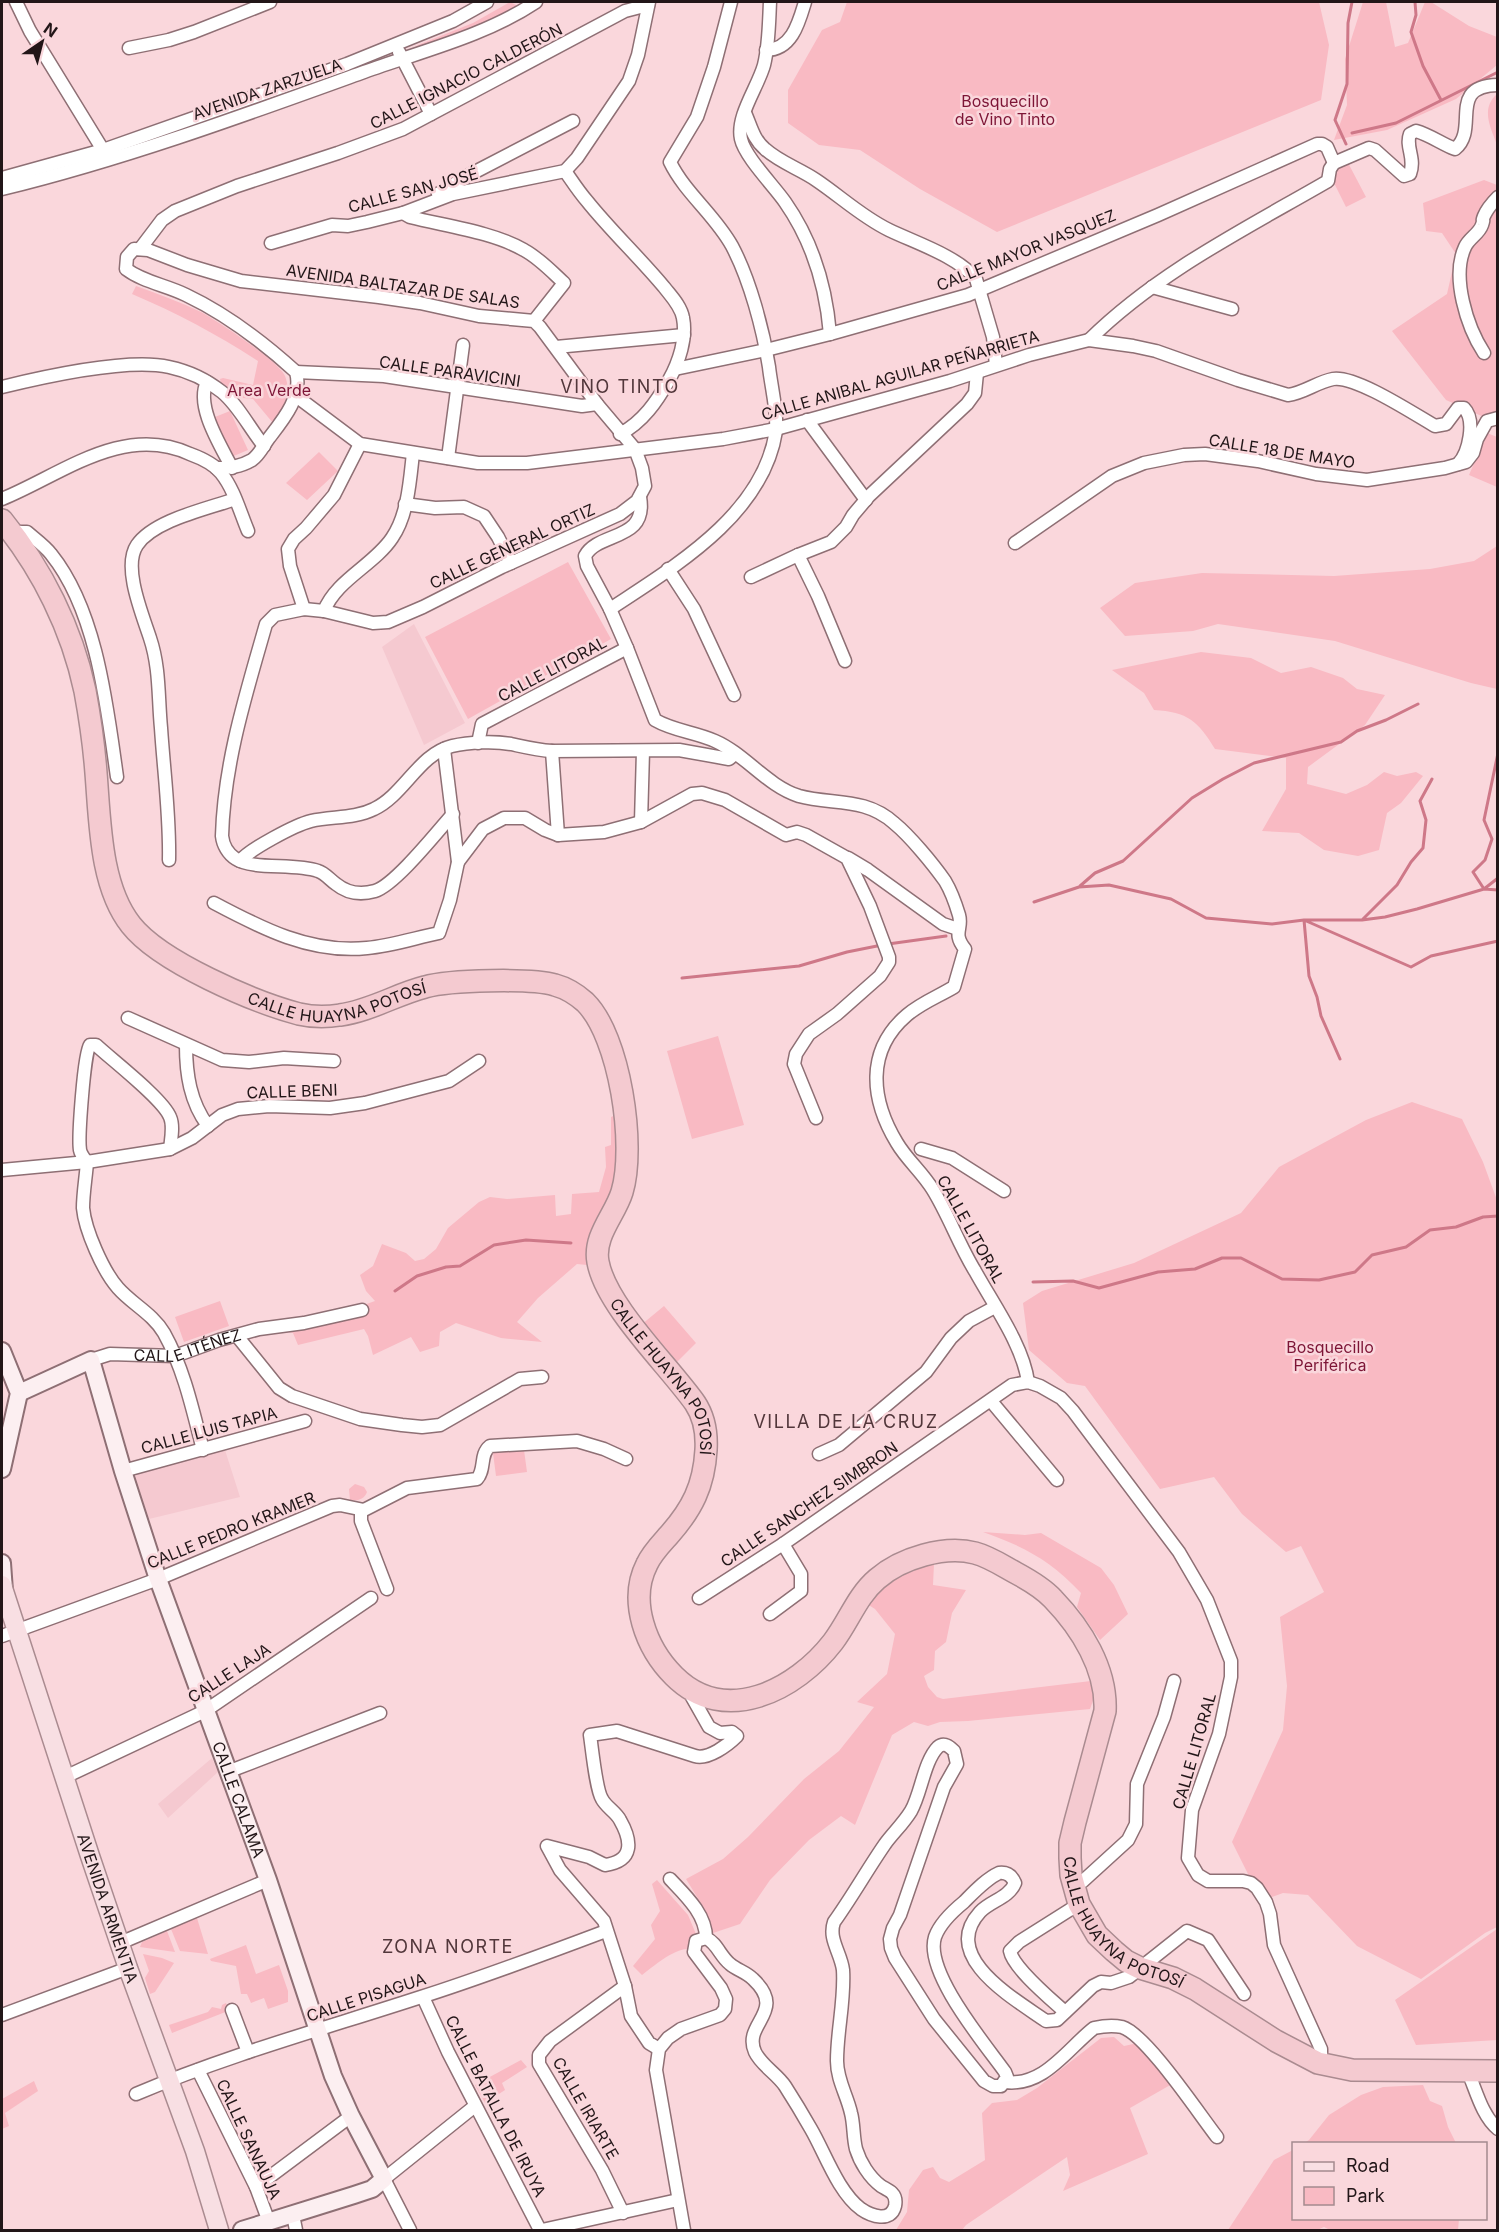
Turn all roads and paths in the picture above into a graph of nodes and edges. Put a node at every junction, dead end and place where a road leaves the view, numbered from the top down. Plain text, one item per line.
1 (16, 2) edge
2 (270, 2) edge
3 (487, 2) edge
4 (536, 2) edge
5 (730, 2) edge
6 (770, 2) edge
7 (805, 2) edge
8 (649, 3) edge
9 (520, 6) edge
10 (396, 45) junction
11 (129, 48) dead end
12 (766, 50) junction
13 (401, 59) junction
14 (1497, 85) edge
15 (745, 113) junction
16 (431, 114) junction
17 (573, 121) dead end
18 (103, 150) junction
19 (1334, 163) junction
20 (565, 171) junction
21 (3, 181) edge
22 (1497, 197) edge
23 (436, 200) junction
24 (403, 213) junction
25 (271, 243) dead end
26 (140, 249) junction
27 (1152, 286) junction
28 (980, 289) junction
29 (1232, 309) dead end
30 (534, 321) junction
31 (830, 334) junction
32 (684, 335) junction
33 (1089, 340) junction
34 (463, 345) dead end
35 (556, 347) junction
36 (766, 350) junction
37 (1484, 353) dead end
38 (996, 365) junction
39 (675, 369) junction
40 (296, 372) junction
41 (977, 374) junction
42 (207, 382) junction
43 (2, 387) edge
44 (457, 388) junction
45 (296, 396) junction
46 (597, 404) junction
47 (1497, 418) edge
48 (807, 420) junction
49 (776, 429) junction
50 (620, 434) junction
51 (360, 444) junction
52 (264, 446) junction
53 (635, 449) junction
54 (412, 453) junction
55 (448, 458) junction
56 (1458, 464) junction
57 (216, 468) junction
58 (232, 468) junction
59 (640, 498) junction
60 (2, 499) edge
61 (235, 499) junction
62 (866, 500) junction
63 (405, 504) junction
64 (7, 526) edge
65 (248, 531) dead end
66 (1015, 543) dead end
67 (798, 555) junction
68 (511, 563) junction
69 (668, 569) junction
70 (751, 578) dead end
71 (304, 609) junction
72 (610, 609) junction
73 (324, 611) junction
74 (627, 648) junction
75 (845, 661) dead end
76 (734, 695) dead end
77 (478, 743) junction
78 (444, 749) junction
79 (552, 751) junction
80 (643, 751) junction
81 (735, 754) junction
82 (117, 777) dead end
83 (453, 814) junction
84 (641, 822) junction
85 (558, 835) junction
86 (846, 858) junction
87 (169, 860) dead end
88 (240, 861) junction
89 (458, 862) junction
90 (214, 903) dead end
91 (958, 929) junction
92 (128, 1018) dead end
93 (186, 1045) junction
94 (334, 1061) dead end
95 (479, 1061) dead end
96 (816, 1118) dead end
97 (208, 1126) junction
98 (170, 1149) junction
99 (921, 1149) dead end
100 (87, 1162) junction
101 (2, 1170) edge
102 (1004, 1191) dead end
103 (995, 1307) junction
104 (362, 1310) dead end
105 (237, 1336) junction
106 (2, 1351) edge
107 (175, 1356) junction
108 (91, 1360) junction
109 (542, 1377) dead end
110 (1028, 1382) junction
111 (19, 1393) junction
112 (991, 1401) junction
113 (305, 1421) dead end
114 (203, 1450) junction
115 (819, 1454) dead end
116 (626, 1459) dead end
117 (2, 1469) edge
118 (123, 1471) junction
119 (1057, 1480) dead end
120 (361, 1510) junction
121 (783, 1544) junction
122 (2, 1563) edge
123 (158, 1579) junction
124 (3, 1588) edge
125 (387, 1589) dead end
126 (371, 1598) dead end
127 (699, 1598) dead end
128 (770, 1614) dead end
129 (9, 1633) edge
130 (1174, 1681) dead end
131 (694, 1691) junction
132 (205, 1711) junction
133 (380, 1713) dead end
134 (230, 1771) junction
135 (65, 1778) junction
136 (670, 1879) dead end
137 (268, 1880) junction
138 (1072, 1883) junction
139 (1079, 1904) junction
140 (606, 1931) junction
141 (705, 1938) junction
142 (120, 1943) junction
143 (128, 1968) junction
144 (1140, 1968) junction
145 (625, 1986) junction
146 (1244, 1994) dead end
147 (423, 1997) junction
148 (232, 2010) dead end
149 (1065, 2012) junction
150 (2, 2016) edge
151 (319, 2029) junction
152 (659, 2049) junction
153 (248, 2052) junction
154 (1317, 2063) junction
155 (198, 2070) junction
156 (1497, 2071) edge
157 (1468, 2072) junction
158 (169, 2080) junction
159 (1005, 2082) junction
160 (136, 2094) dead end
161 (475, 2106) junction
162 (351, 2116) junction
163 (1497, 2129) edge
164 (1217, 2137) dead end
165 (384, 2179) junction
166 (256, 2187) junction
167 (678, 2200) junction
168 (622, 2213) junction
169 (269, 2222) junction
170 (295, 2223) edge
171 (219, 2230) edge
172 (242, 2230) edge
173 (410, 2230) edge
174 (541, 2230) edge
175 (684, 2230) edge

1 - 18 street
2 - 11 street
3 - 10 street, AVENIDA ZARZUELA
4 - 9 street, AVENIDA ZARZUELA
5 - 36 street
6 - 12 street
7 - 12 street
8 - 16 street, CALLE IGNACIO CALDERÓN
8 - 20 street
9 - 13 street, AVENIDA ZARZUELA
10 - 13 street
10 - 18 street, AVENIDA ZARZUELA
12 - 15 street
13 - 16 street
13 - 21 street, AVENIDA ZARZUELA
14 - 19 street
15 - 28 street
15 - 31 street
16 - 26 street, CALLE IGNACIO CALDERÓN
17 - 23 street
18 - 21 street, AVENIDA ZARZUELA
19 - 27 street
19 - 28 street, CALLE MAYOR VASQUEZ
20 - 23 street, CALLE SAN JOSÉ
20 - 32 street
22 - 37 street
23 - 24 street, CALLE SAN JOSÉ
24 - 25 street, CALLE SAN JOSÉ
24 - 30 street
26 - 30 street, AVENIDA BALTAZAR DE SALAS
26 - 40 street
27 - 29 street
27 - 33 street
28 - 31 street, CALLE MAYOR VASQUEZ
28 - 38 street
30 - 35 street, AVENIDA BALTAZAR DE SALAS
31 - 36 street, CALLE MAYOR VASQUEZ
32 - 35 street
32 - 39 street
33 - 38 street, CALLE ANIBAL AGUILAR PEÑARRIETA
33 - 56 street, CALLE ANIBAL AGUILAR PEÑARRIETA
34 - 44 street
35 - 46 street, AVENIDA BALTAZAR DE SALAS
36 - 39 street, CALLE MAYOR VASQUEZ
36 - 49 street
38 - 41 street, CALLE ANIBAL AGUILAR PEÑARRIETA
39 - 50 street
40 - 44 street, CALLE PARAVICINI
40 - 45 street
41 - 48 street, CALLE ANIBAL AGUILAR PEÑARRIETA
41 - 62 street
42 - 43 street
42 - 52 street
42 - 58 street
44 - 46 street, CALLE PARAVICINI
44 - 55 street
45 - 51 street, CALLE ANIBAL AGUILAR PEÑARRIETA
45 - 52 street
46 - 50 street, AVENIDA BALTAZAR DE SALAS
47 - 56 street
48 - 49 street, CALLE ANIBAL AGUILAR PEÑARRIETA
48 - 62 street
49 - 53 street, CALLE ANIBAL AGUILAR PEÑARRIETA
49 - 69 street
50 - 53 street
51 - 54 street, CALLE ANIBAL AGUILAR PEÑARRIETA
51 - 71 street
52 - 58 street
53 - 55 street, CALLE ANIBAL AGUILAR PEÑARRIETA
53 - 59 street
54 - 55 street, CALLE ANIBAL AGUILAR PEÑARRIETA
54 - 63 street
56 - 66 street, CALLE 18 DE MAYO
57 - 58 street
57 - 60 street
57 - 61 street
59 - 68 street, CALLE GENERAL ORTIZ
59 - 72 street
61 - 65 street
61 - 87 street
62 - 67 street
63 - 68 street
63 - 73 street
64 - 82 street
64 - 131 highway, CALLE HUAYNA POTOSÍ
67 - 70 street
67 - 75 street
68 - 73 street, CALLE GENERAL ORTIZ
69 - 72 street
69 - 76 street
71 - 73 street, CALLE GENERAL ORTIZ
71 - 88 street, CALLE GENERAL ORTIZ
72 - 74 street
74 - 77 street, CALLE LITORAL
74 - 81 street, CALLE LITORAL
77 - 78 street
77 - 79 street
78 - 83 street
78 - 88 street
79 - 80 street
79 - 85 street
80 - 81 street
80 - 84 street
81 - 91 street, CALLE LITORAL
83 - 88 street
83 - 89 street
84 - 85 street
84 - 86 street
85 - 89 street
86 - 91 street
86 - 96 street
89 - 90 street
91 - 103 street, CALLE LITORAL
92 - 93 street
93 - 94 street
93 - 97 street
95 - 97 street, CALLE BENI
97 - 98 street, CALLE BENI
98 - 100 street, CALLE BENI
98 - 100 street
99 - 102 street
100 - 101 street, CALLE BENI
100 - 107 street
103 - 110 street, CALLE LITORAL
103 - 115 street
104 - 105 street, CALLE ITÉNEZ
105 - 107 street, CALLE ITÉNEZ
105 - 109 street
106 - 111 main road
107 - 108 street, CALLE ITÉNEZ
107 - 114 street
108 - 111 main road, CALLE ITÉNEZ
108 - 118 main road, CALLE CALAMA
110 - 112 street, CALLE SANCHEZ SIMBRON
110 - 154 street, CALLE LITORAL
111 - 117 main road
112 - 119 street
112 - 121 street, CALLE SANCHEZ SIMBRON
113 - 114 street, CALLE LUIS TAPIA
114 - 118 street, CALLE LUIS TAPIA
116 - 120 street
118 - 123 main road, CALLE CALAMA
120 - 123 street, CALLE PEDRO KRAMER
120 - 125 street
121 - 127 street, CALLE SANCHEZ SIMBRON
121 - 128 street
122 - 124 main road
123 - 129 street, CALLE PEDRO KRAMER
123 - 132 main road, CALLE CALAMA
124 - 129 main road, AVENIDA ARMENTIA
126 - 132 street, CALLE LAJA
129 - 135 main road, AVENIDA ARMENTIA
130 - 138 street
131 - 138 highway, CALLE HUAYNA POTOSÍ
131 - 140 street
132 - 134 main road, CALLE CALAMA
132 - 135 street, CALLE LAJA
133 - 134 street
134 - 137 main road, CALLE CALAMA
135 - 142 main road, AVENIDA ARMENTIA
136 - 141 street
137 - 142 street
137 - 151 main road, CALLE CALAMA
138 - 139 highway, CALLE HUAYNA POTOSÍ
139 - 144 highway, CALLE HUAYNA POTOSÍ
139 - 149 street
140 - 145 street
140 - 147 street, CALLE PISAGUA
141 - 152 street
141 - 159 street
142 - 143 main road, AVENIDA ARMENTIA
143 - 150 street
143 - 158 main road, AVENIDA ARMENTIA
144 - 146 street
144 - 149 street
144 - 154 highway, CALLE HUAYNA POTOSÍ
145 - 152 street
145 - 168 street, CALLE IRIARTE
147 - 151 street, CALLE PISAGUA
147 - 161 street, CALLE BATALLA DE IRUYA
148 - 153 street
149 - 159 street
151 - 153 street, CALLE PISAGUA
151 - 162 main road, CALLE CALAMA
152 - 167 street
153 - 155 street, CALLE PISAGUA
154 - 157 highway, CALLE HUAYNA POTOSÍ
155 - 158 street, CALLE PISAGUA
155 - 166 street, CALLE SANAUJA
156 - 157 highway, CALLE HUAYNA POTOSÍ
157 - 163 street
158 - 160 street, CALLE PISAGUA
158 - 171 main road, AVENIDA ARMENTIA
159 - 164 street
161 - 165 street
161 - 174 street, CALLE BATALLA DE IRUYA
162 - 165 main road, CALLE CALAMA
162 - 166 street
165 - 170 main road
165 - 173 street, CALLE CALAMA
166 - 169 street, CALLE SANAUJA
167 - 168 street
167 - 175 street
168 - 174 street
169 - 170 main road
169 - 172 main road

